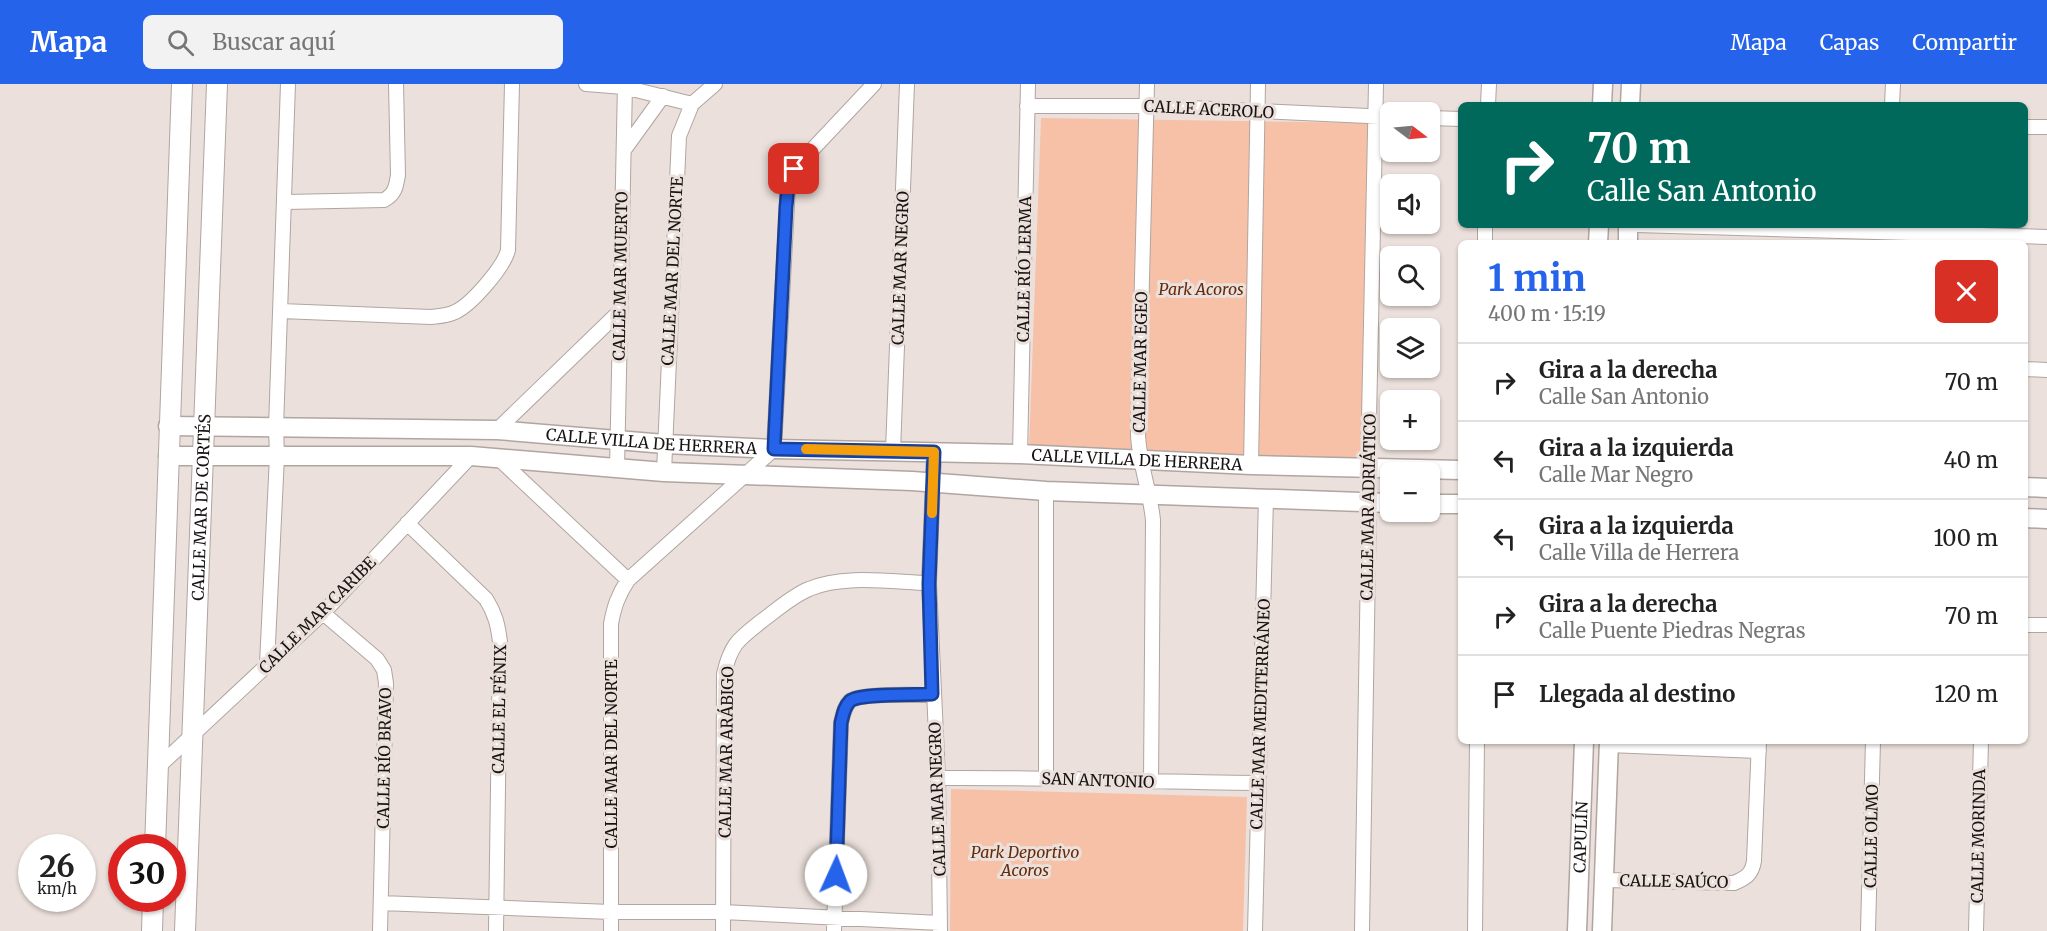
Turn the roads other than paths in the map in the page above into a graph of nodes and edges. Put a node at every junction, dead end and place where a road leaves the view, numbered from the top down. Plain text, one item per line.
1 (182, 84) edge
2 (217, 84) edge
3 (288, 84) edge
4 (396, 84) edge
5 (512, 84) edge
6 (586, 84) edge
7 (715, 84) edge
8 (874, 84) edge
9 (907, 84) edge
10 (1028, 84) edge
11 (1148, 84) edge
12 (1258, 84) edge
13 (1376, 84) edge
14 (1489, 84) edge
15 (1603, 84) edge
16 (1631, 84) edge
17 (1893, 84) edge
18 (624, 85) edge
19 (663, 96) junction
20 (1488, 102) edge
21 (1602, 102) edge
22 (1630, 102) edge
23 (1892, 102) edge
24 (692, 104) junction
25 (1027, 106) junction
26 (1147, 106) junction
27 (1257, 111) junction
28 (1375, 116) junction
29 (1380, 116) edge
30 (1440, 118) edge
31 (1458, 118) edge
32 (2028, 127) edge
33 (2047, 128) edge
34 (624, 151) junction
35 (285, 202) junction
36 (1721, 228) edge
37 (1891, 234) edge
38 (2047, 237) edge
39 (280, 310) junction
40 (619, 312) junction
41 (2028, 369) edge
42 (2047, 370) edge
43 (168, 426) junction
44 (203, 427) junction
45 (276, 427) junction
46 (497, 430) junction
47 (617, 440) junction
48 (664, 444) junction
49 (774, 449) junction
50 (893, 452) junction
51 (934, 452) junction
52 (1020, 454) junction
53 (168, 456) junction
54 (277, 456) junction
55 (471, 456) junction
56 (202, 457) junction
57 (497, 457) junction
58 (1139, 459) junction
59 (1251, 465) junction
60 (1368, 466) junction
61 (617, 469) junction
62 (1458, 470) edge
63 (664, 472) junction
64 (746, 475) junction
65 (933, 483) junction
66 (2028, 487) edge
67 (2047, 488) edge
68 (1046, 491) junction
69 (1149, 495) junction
70 (1266, 497) junction
71 (1369, 502) junction
72 (1380, 503) edge
73 (1440, 504) edge
74 (1458, 504) edge
75 (2028, 518) edge
76 (2047, 519) edge
77 (407, 523) junction
78 (628, 580) junction
79 (929, 584) junction
80 (323, 613) junction
81 (2028, 625) edge
82 (2047, 625) edge
83 (267, 664) junction
84 (932, 694) junction
85 (194, 733) junction
86 (1477, 744) edge
87 (1584, 744) edge
88 (1609, 744) edge
89 (1659, 744) edge
90 (1873, 744) edge
91 (1981, 744) edge
92 (1759, 746) edge
93 (157, 768) junction
94 (1046, 777) junction
95 (938, 778) junction
96 (1151, 782) junction
97 (1257, 783) junction
98 (155, 834) edge
99 (1605, 880) junction
100 (381, 903) junction
101 (496, 906) junction
102 (153, 912) edge
103 (611, 912) junction
104 (723, 912) junction
105 (834, 925) edge
106 (940, 927) edge
107 (152, 931) edge
108 (185, 931) edge
109 (380, 931) edge
110 (495, 931) edge
111 (611, 931) edge
112 (723, 931) edge
113 (1255, 931) edge
114 (1362, 931) edge
115 (1475, 931) edge
116 (1577, 931) edge
117 (1602, 931) edge
118 (1868, 931) edge
119 (1976, 931) edge

1 - 43 main road
2 - 44 main road, CALLE MAR DE CORTÉS
3 - 35 street
4 - 35 street
5 - 39 street
6 - 18 street
7 - 24 street, CALLE MAR DEL NORTE
8 - 49 street
9 - 50 street, CALLE MAR NEGRO
10 - 25 street, CALLE RÍO LERMA
11 - 26 street, CALLE MAR EGEO
12 - 27 street
13 - 28 street, CALLE MAR ADRIÁTICO
14 - 20 street
15 - 21 street
16 - 22 street
17 - 23 street
18 - 19 street
18 - 34 street, CALLE MAR MUERTO
19 - 24 street
19 - 34 street
24 - 48 street, CALLE MAR DEL NORTE
25 - 26 street, CALLE ACEROLO
25 - 52 street, CALLE RÍO LERMA
26 - 27 street, CALLE ACEROLO
26 - 58 street, CALLE MAR EGEO
27 - 28 street, CALLE ACEROLO
27 - 59 street
28 - 29 street, CALLE ACEROLO
28 - 60 street, CALLE MAR ADRIÁTICO
30 - 31 street
32 - 33 street
34 - 40 street, CALLE MAR MUERTO
35 - 39 street
36 - 37 street
37 - 38 street
39 - 45 street
40 - 46 street
40 - 47 street, CALLE MAR MUERTO
41 - 42 street
43 - 44 street, CALLE VILLA DE HERRERA
43 - 53 main road
44 - 45 street, CALLE VILLA DE HERRERA
44 - 56 main road, CALLE MAR DE CORTÉS
45 - 46 street, CALLE VILLA DE HERRERA
45 - 54 street
46 - 47 street, CALLE VILLA DE HERRERA
47 - 48 street, CALLE VILLA DE HERRERA
47 - 61 street, CALLE MAR MUERTO
48 - 49 street, CALLE VILLA DE HERRERA
48 - 63 street, CALLE MAR DEL NORTE
49 - 50 street, CALLE VILLA DE HERRERA
49 - 64 street, CALLE MAR DEL NORTE
50 - 51 street, CALLE VILLA DE HERRERA
51 - 52 street, CALLE VILLA DE HERRERA
51 - 65 street, CALLE MAR NEGRO
52 - 58 street, CALLE VILLA DE HERRERA
53 - 56 street, CALLE VILLA DE HERRERA
53 - 93 main road
54 - 55 street, CALLE VILLA DE HERRERA
54 - 56 street, CALLE VILLA DE HERRERA
54 - 83 street
55 - 57 street, CALLE VILLA DE HERRERA
55 - 77 street, CALLE MAR CARIBE
56 - 85 main road, CALLE MAR DE CORTÉS
57 - 61 street, CALLE VILLA DE HERRERA
57 - 78 street
58 - 59 street, CALLE VILLA DE HERRERA
58 - 69 street, CALLE MAR EGEO
59 - 60 street, CALLE VILLA DE HERRERA
60 - 62 street, CALLE VILLA DE HERRERA
60 - 71 street, CALLE MAR ADRIÁTICO
61 - 63 street, CALLE VILLA DE HERRERA
63 - 64 street, CALLE VILLA DE HERRERA
64 - 65 street, CALLE VILLA DE HERRERA
64 - 78 street, CALLE MAR DEL NORTE
65 - 68 street, CALLE VILLA DE HERRERA
65 - 79 street, CALLE MAR NEGRO
66 - 67 street
68 - 69 street, CALLE VILLA DE HERRERA
68 - 94 street
69 - 70 street, CALLE VILLA DE HERRERA
69 - 96 street, CALLE MAR EGEO
70 - 71 street, CALLE VILLA DE HERRERA
70 - 97 street, CALLE MAR MEDITERRÁNEO
71 - 72 street, CALLE VILLA DE HERRERA
71 - 114 street, CALLE MAR ADRIÁTICO
73 - 74 street
75 - 76 street
77 - 80 street, CALLE MAR CARIBE
77 - 101 street, CALLE EL FÉNIX
78 - 103 street, CALLE MAR DEL NORTE
79 - 84 street, CALLE MAR NEGRO
79 - 104 street, CALLE MAR ARÁBIGO
80 - 83 street, CALLE MAR CARIBE
80 - 100 street, CALLE RÍO BRAVO
81 - 82 street
83 - 85 street, CALLE MAR CARIBE
84 - 95 street, CALLE MAR NEGRO
84 - 105 street
85 - 93 street, CALLE MAR CARIBE
85 - 108 main road, CALLE MAR DE CORTÉS
86 - 115 street
87 - 116 street, CAPULÍN
88 - 99 street, CAPULÍN
89 - 92 street
90 - 118 street, CALLE OLMO
91 - 119 street, CALLE MORINDA
92 - 99 street, CALLE SAÚCO
93 - 98 main road
94 - 95 street, SAN ANTONIO
94 - 96 street, SAN ANTONIO
95 - 106 street, CALLE MAR NEGRO
96 - 97 street, SAN ANTONIO
97 - 113 street, CALLE MAR MEDITERRÁNEO
99 - 117 street, CAPULÍN
100 - 101 street
100 - 109 street, CALLE RÍO BRAVO
101 - 103 street
101 - 110 street, CALLE EL FÉNIX
102 - 107 main road
103 - 104 street
103 - 111 street, CALLE MAR DEL NORTE
104 - 105 street
104 - 112 street, CALLE MAR ARÁBIGO
105 - 106 street

